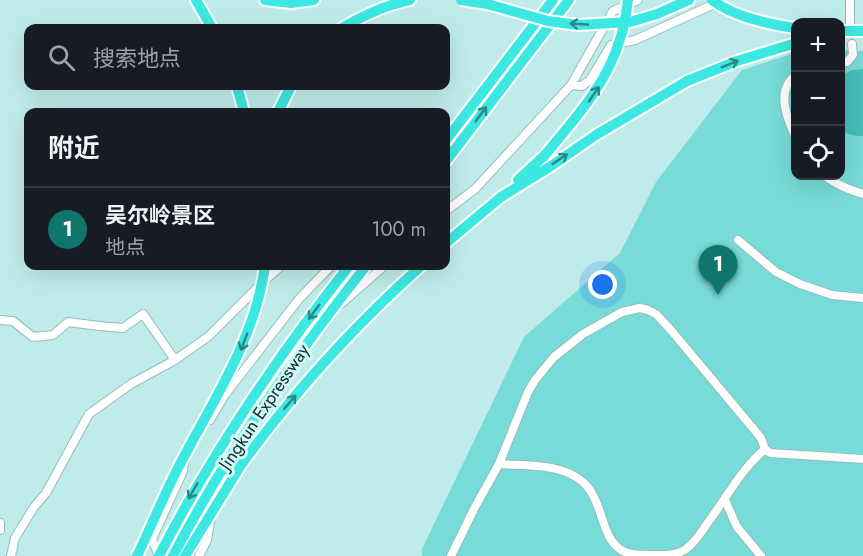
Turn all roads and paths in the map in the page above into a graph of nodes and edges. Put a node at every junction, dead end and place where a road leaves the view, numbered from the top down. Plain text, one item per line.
1 (196, 0) edge
2 (265, 0) edge
3 (314, 0) edge
4 (410, 0) edge
5 (461, 0) edge
6 (553, 0) edge
7 (569, 0) edge
8 (628, 0) edge
9 (638, 0) edge
10 (689, 0) edge
11 (712, 0) edge
12 (718, 0) edge
13 (850, 0) edge
14 (210, 24) edge
15 (349, 24) edge
16 (845, 24) edge
17 (791, 27) edge
18 (845, 29) edge
19 (863, 31) edge
20 (791, 44) edge
21 (852, 44) dead end
22 (845, 62) edge
23 (791, 78) edge
24 (571, 84) junction
25 (238, 90) edge
26 (289, 90) edge
27 (243, 108) edge
28 (280, 108) edge
29 (791, 126) edge
30 (450, 135) edge
31 (450, 156) edge
32 (830, 180) edge
33 (863, 194) edge
34 (501, 197) junction
35 (450, 208) edge
36 (450, 240) edge
37 (738, 240) dead end
38 (264, 270) edge
39 (276, 270) edge
40 (327, 270) edge
41 (346, 270) edge
42 (363, 270) edge
43 (380, 270) edge
44 (417, 270) edge
45 (863, 298) edge
46 (0, 320) edge
47 (175, 360) junction
48 (765, 448) junction
49 (863, 459) edge
50 (499, 464) junction
51 (725, 500) junction
52 (0, 523) edge
53 (0, 530) edge
54 (453, 554) edge
55 (11, 556) edge
56 (137, 556) edge
57 (159, 556) edge
58 (173, 556) edge
59 (185, 556) edge
60 (200, 556) edge
61 (761, 556) edge

1 - 14 highway
2 - 3 highway
4 - 15 highway
10 -> 5 highway, bridge
6 - 30 highway
31 -> 7 highway
34 -> 8 highway, bridge
9 - 24 street
11 - 17 highway, bridge
12 - 24 street
13 - 16 street
18 - 19 highway
34 -> 20 highway
21 - 22 street
23 - 29 street
24 - 35 street
25 - 27 highway
26 - 28 highway
32 - 33 street
34 - 36 highway
37 - 45 street
38 -> 56 highway, bridge
39 - 47 street
40 - 57 street
41 -> 57 highway, Jingkun Expressway, bridge
42 - 58 highway, Jingkun Expressway, bridge
43 - 60 street
59 -> 44 highway, bridge
46 - 47 street
47 - 55 street
48 - 49 street
48 - 50 street
48 - 51 street
50 - 51 street
50 - 54 street
51 - 61 street
52 - 53 street

